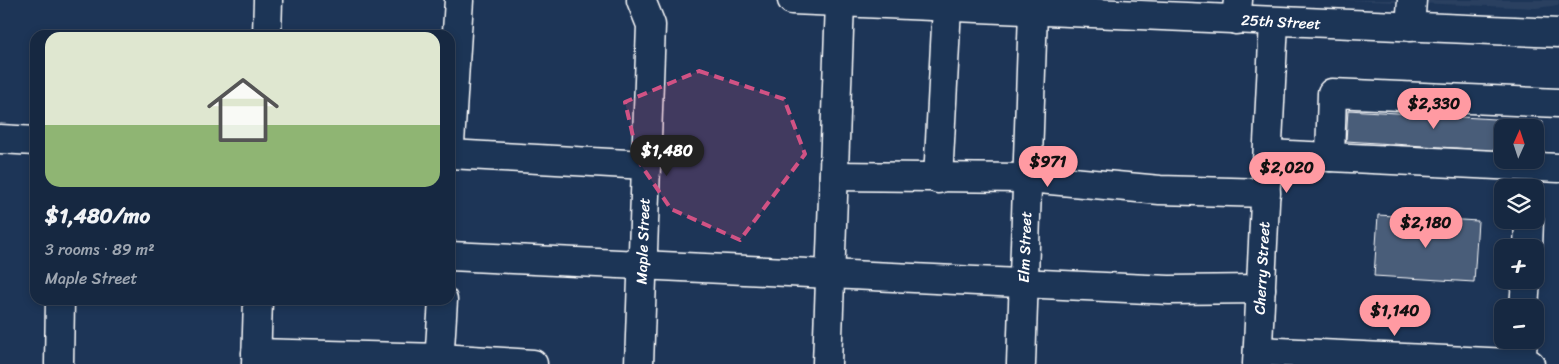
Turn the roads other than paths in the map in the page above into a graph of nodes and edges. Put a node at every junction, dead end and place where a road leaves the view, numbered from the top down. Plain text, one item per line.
1 (268, 0) edge
2 (459, 0) edge
3 (641, 0) edge
4 (792, 0) edge
5 (1412, 0) edge
6 (840, 2) junction
7 (947, 7) junction
8 (1237, 10) edge
9 (1034, 11) junction
10 (1274, 22) junction
11 (1410, 27) junction
12 (267, 30) edge
13 (1559, 33) edge
14 (455, 64) edge
15 (1559, 102) edge
16 (0, 140) edge
17 (30, 141) edge
18 (455, 154) edge
19 (1268, 154) junction
20 (1330, 156) junction
21 (646, 165) junction
22 (1559, 168) edge
23 (834, 176) junction
24 (1531, 177) edge
25 (938, 178) junction
26 (1028, 178) junction
27 (1266, 193) junction
28 (455, 256) edge
29 (642, 264) junction
30 (830, 273) junction
31 (1024, 283) junction
32 (1261, 289) junction
33 (60, 305) edge
34 (258, 305) edge
35 (444, 305) edge
36 (1522, 349) edge
37 (256, 358) edge
38 (1258, 358) edge
39 (439, 361) edge
40 (1436, 362) edge
41 (58, 364) edge
42 (534, 364) edge
43 (639, 364) edge
44 (827, 364) edge
45 (1021, 364) edge
46 (1521, 364) edge
47 (1530, 364) edge

1 - 12 street
2 - 14 street
3 - 21 street, Maple Street
4 - 6 street, 25th Street
5 - 11 street
6 - 7 street, 25th Street
6 - 23 street
7 - 9 street, 25th Street
7 - 25 street
8 - 9 street, 25th Street
8 - 10 street, 25th Street
9 - 26 street, Elm Street
10 - 11 street, 25th Street
10 - 19 street, Cherry Street
11 - 13 street, 25th Street
15 - 20 street
16 - 17 street
18 - 21 street
19 - 20 street
19 - 27 street, Cherry Street
20 - 24 street
21 - 29 street, Maple Street
22 - 24 street
23 - 25 street
23 - 30 street
25 - 26 street
26 - 27 street
26 - 31 street, Elm Street
27 - 32 street, Cherry Street
28 - 29 street
29 - 30 street
29 - 43 street, Maple Street
30 - 31 street
30 - 44 street
31 - 32 street
31 - 45 street, Elm Street
32 - 38 street, Cherry Street
33 - 41 street
34 - 37 street
35 - 39 street
36 - 46 street
37 - 39 street
38 - 40 street
39 - 42 street
40 - 46 street
46 - 47 street

